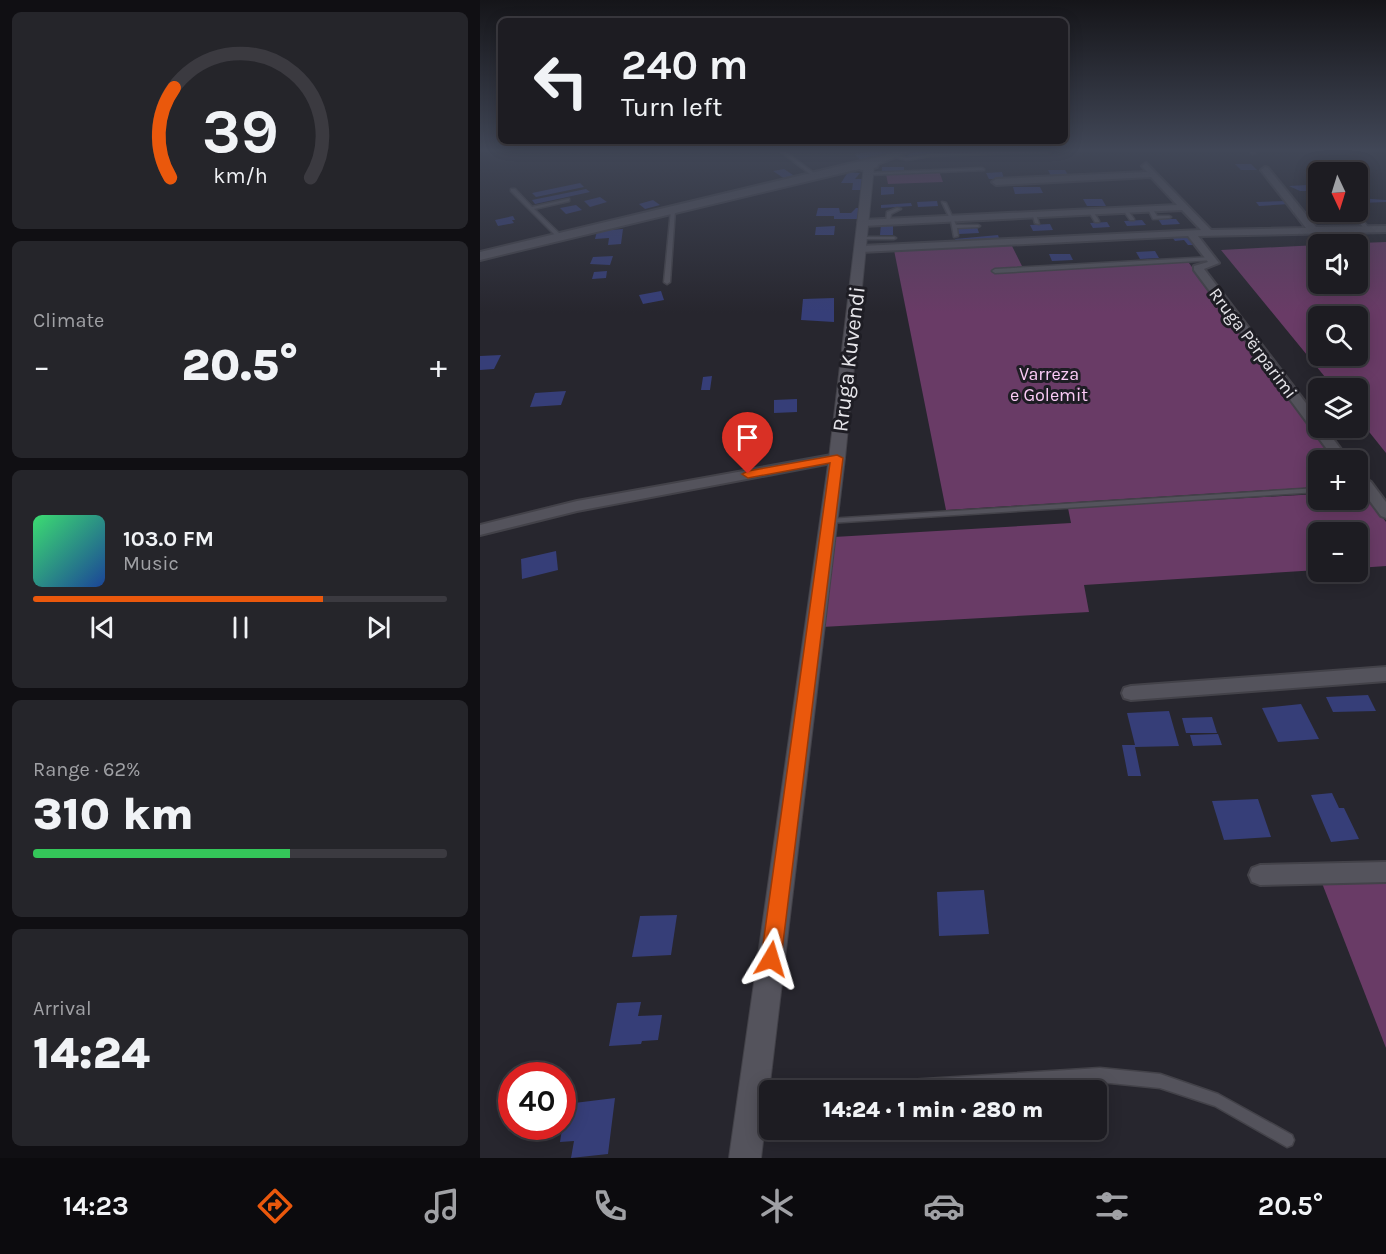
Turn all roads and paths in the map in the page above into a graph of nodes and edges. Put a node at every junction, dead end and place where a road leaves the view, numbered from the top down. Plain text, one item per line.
1 (529, 205) edge
2 (545, 205) edge
3 (694, 205) edge
4 (864, 205) edge
5 (945, 205) edge
6 (1294, 205) edge
7 (1186, 207) joint
8 (532, 208) junction
9 (899, 209) dead end
10 (1150, 209) junction
11 (673, 210) junction
12 (1125, 210) junction
13 (1091, 212) junction
14 (1169, 217) dead end
15 (1132, 219) dead end
16 (1097, 221) dead end
17 (888, 222) junction
18 (1361, 222) edge
19 (953, 223) junction
20 (978, 226) dead end
21 (1368, 230) junction
22 (1386, 230) edge
23 (1312, 231) junction
24 (1191, 233) junction
25 (1209, 233) junction
26 (956, 236) dead end
27 (560, 237) junction
28 (862, 237) junction
29 (894, 238) dead end
30 (480, 256) edge
31 (1212, 260) junction
32 (995, 271) dead end
33 (666, 282) dead end
34 (1334, 450) edge
35 (837, 458) junction
36 (1308, 491) edge
37 (1368, 492) edge
38 (1386, 513) edge
39 (828, 521) junction
40 (480, 531) edge
41 (1386, 674) edge
42 (1131, 693) dead end
43 (1386, 872) edge
44 (1260, 875) dead end
45 (763, 1080) edge
46 (1020, 1080) edge
47 (759, 1105) edge
48 (1287, 1140) dead end
49 (745, 1158) edge

1 - 8 lane
2 - 8 lane
3 - 11 main road
4 - 28 street, Rruga Kuvendi
5 - 19 lane
6 - 23 street
7 - 10 street
7 - 25 street
8 - 27 lane
9 - 17 lane
10 - 12 street
10 - 14 lane
11 - 27 main road
11 - 33 lane
12 - 13 street
12 - 15 lane
13 - 16 lane
13 - 19 street
17 - 19 street
17 - 28 street
18 - 21 lane
19 - 20 lane
19 - 26 lane
21 - 22 street
21 - 23 street
23 - 25 street
24 - 25 street
24 - 28 street
24 - 31 street, Rruga Përparimi
27 - 30 main road
28 - 29 lane
28 - 35 street, Rruga Kuvendi
31 - 32 lane
31 - 34 street, Rruga Përparimi
35 - 39 street, Rruga Kuvendi
35 - 40 street
36 - 39 lane
37 - 38 street
39 - 45 street, Rruga Kuvendi
41 - 42 street
43 - 44 street
46 - 48 lane
47 - 49 street, Rruga Kuvendi

